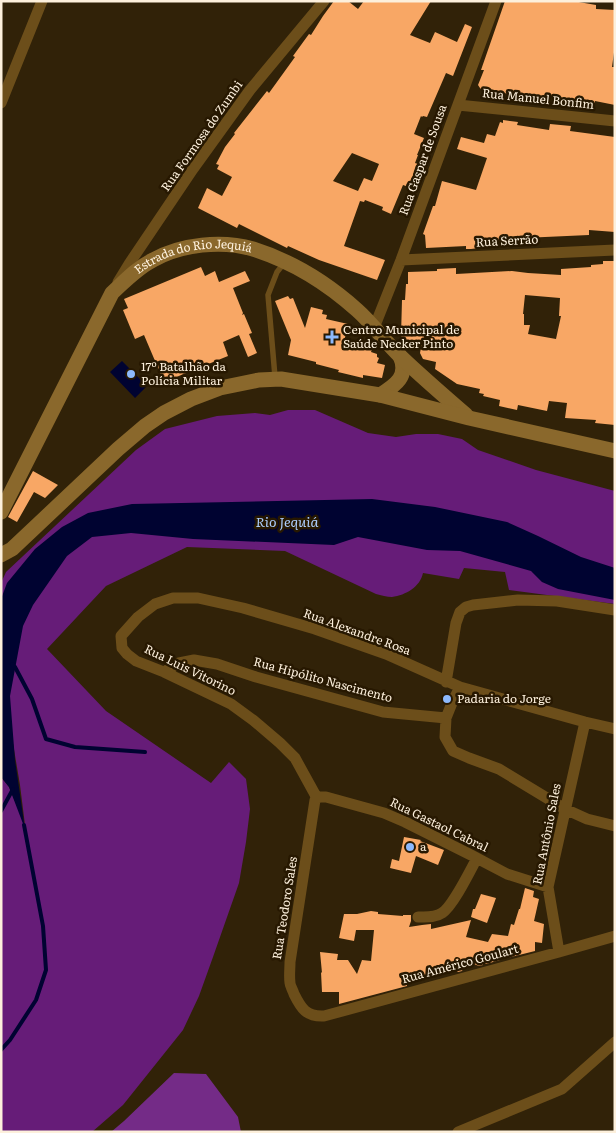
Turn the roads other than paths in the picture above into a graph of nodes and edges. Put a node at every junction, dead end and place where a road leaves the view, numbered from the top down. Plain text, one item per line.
1 (42, 1) edge
2 (324, 1) edge
3 (496, 1) edge
4 (1, 103) edge
5 (458, 105) junction
6 (615, 121) edge
7 (615, 250) edge
8 (400, 260) junction
9 (285, 262) junction
10 (112, 293) junction
11 (374, 328) junction
12 (400, 356) junction
13 (276, 379) junction
14 (380, 394) junction
15 (469, 418) junction
16 (615, 451) edge
17 (1, 512) edge
18 (5, 549) edge
19 (615, 610) edge
20 (125, 630) joint
21 (164, 672) junction
22 (446, 682) junction
23 (460, 687) junction
24 (446, 718) junction
25 (585, 722) junction
26 (615, 728) edge
27 (317, 798) junction
28 (565, 810) junction
29 (615, 826) edge
30 (477, 858) junction
31 (548, 887) junction
32 (418, 917) dead end
33 (615, 936) edge
34 (560, 952) junction
35 (312, 1015) joint
36 (615, 1042) edge
37 (458, 1132) edge

1 - 4 street
2 - 10 street, Rua Formosa do Zumbi
3 - 5 street, Rua Gaspar de Sousa
5 - 6 street, Rua Manuel Bonfim
5 - 8 street, Rua Gaspar de Sousa
7 - 8 street, Rua Serrão
8 - 11 street, Rua Gaspar de Sousa
9 - 10 main road, Estrada do Rio Jequiá
9 - 11 main road, Estrada do Rio Jequiá
9 - 13 lane
10 - 17 main road, Estrada do Rio Jequiá
11 - 12 main road, Estrada do Rio Jequiá
12 - 14 main road
12 - 15 main road, Estrada do Rio Jequiá
13 - 14 main road, Estrada do Rio Jequiá
13 - 18 main road, Estrada do Rio Jequiá
14 - 15 main road, Estrada do Rio Jequiá
15 - 16 main road, Estrada do Rio Jequiá
19 - 22 street
20 - 21 street, Rua Luis Vitorino
20 - 22 street, Rua Alexandre Rosa
21 - 24 street, Rua Hipólito Nascimento
21 - 27 street, Rua Luis Vitorino
22 - 23 street, Rua Alexandre Rosa
23 - 24 street
23 - 25 street, Rua Alexandre Rosa
24 - 28 street
25 - 26 street, Rua Alexandre Rosa
25 - 28 street, Rua Antônio Sales
27 - 30 street, Rua Gastaol Cabral
27 - 35 street, Rua Teodoro Sales
28 - 29 street
28 - 31 street, Rua Antônio Sales
30 - 31 street, Rua Gastaol Cabral
30 - 32 street
31 - 34 street, Rua Antônio Sales
33 - 34 street, Rua Américo Goulart
34 - 35 street, Rua Américo Goulart
36 - 37 street

